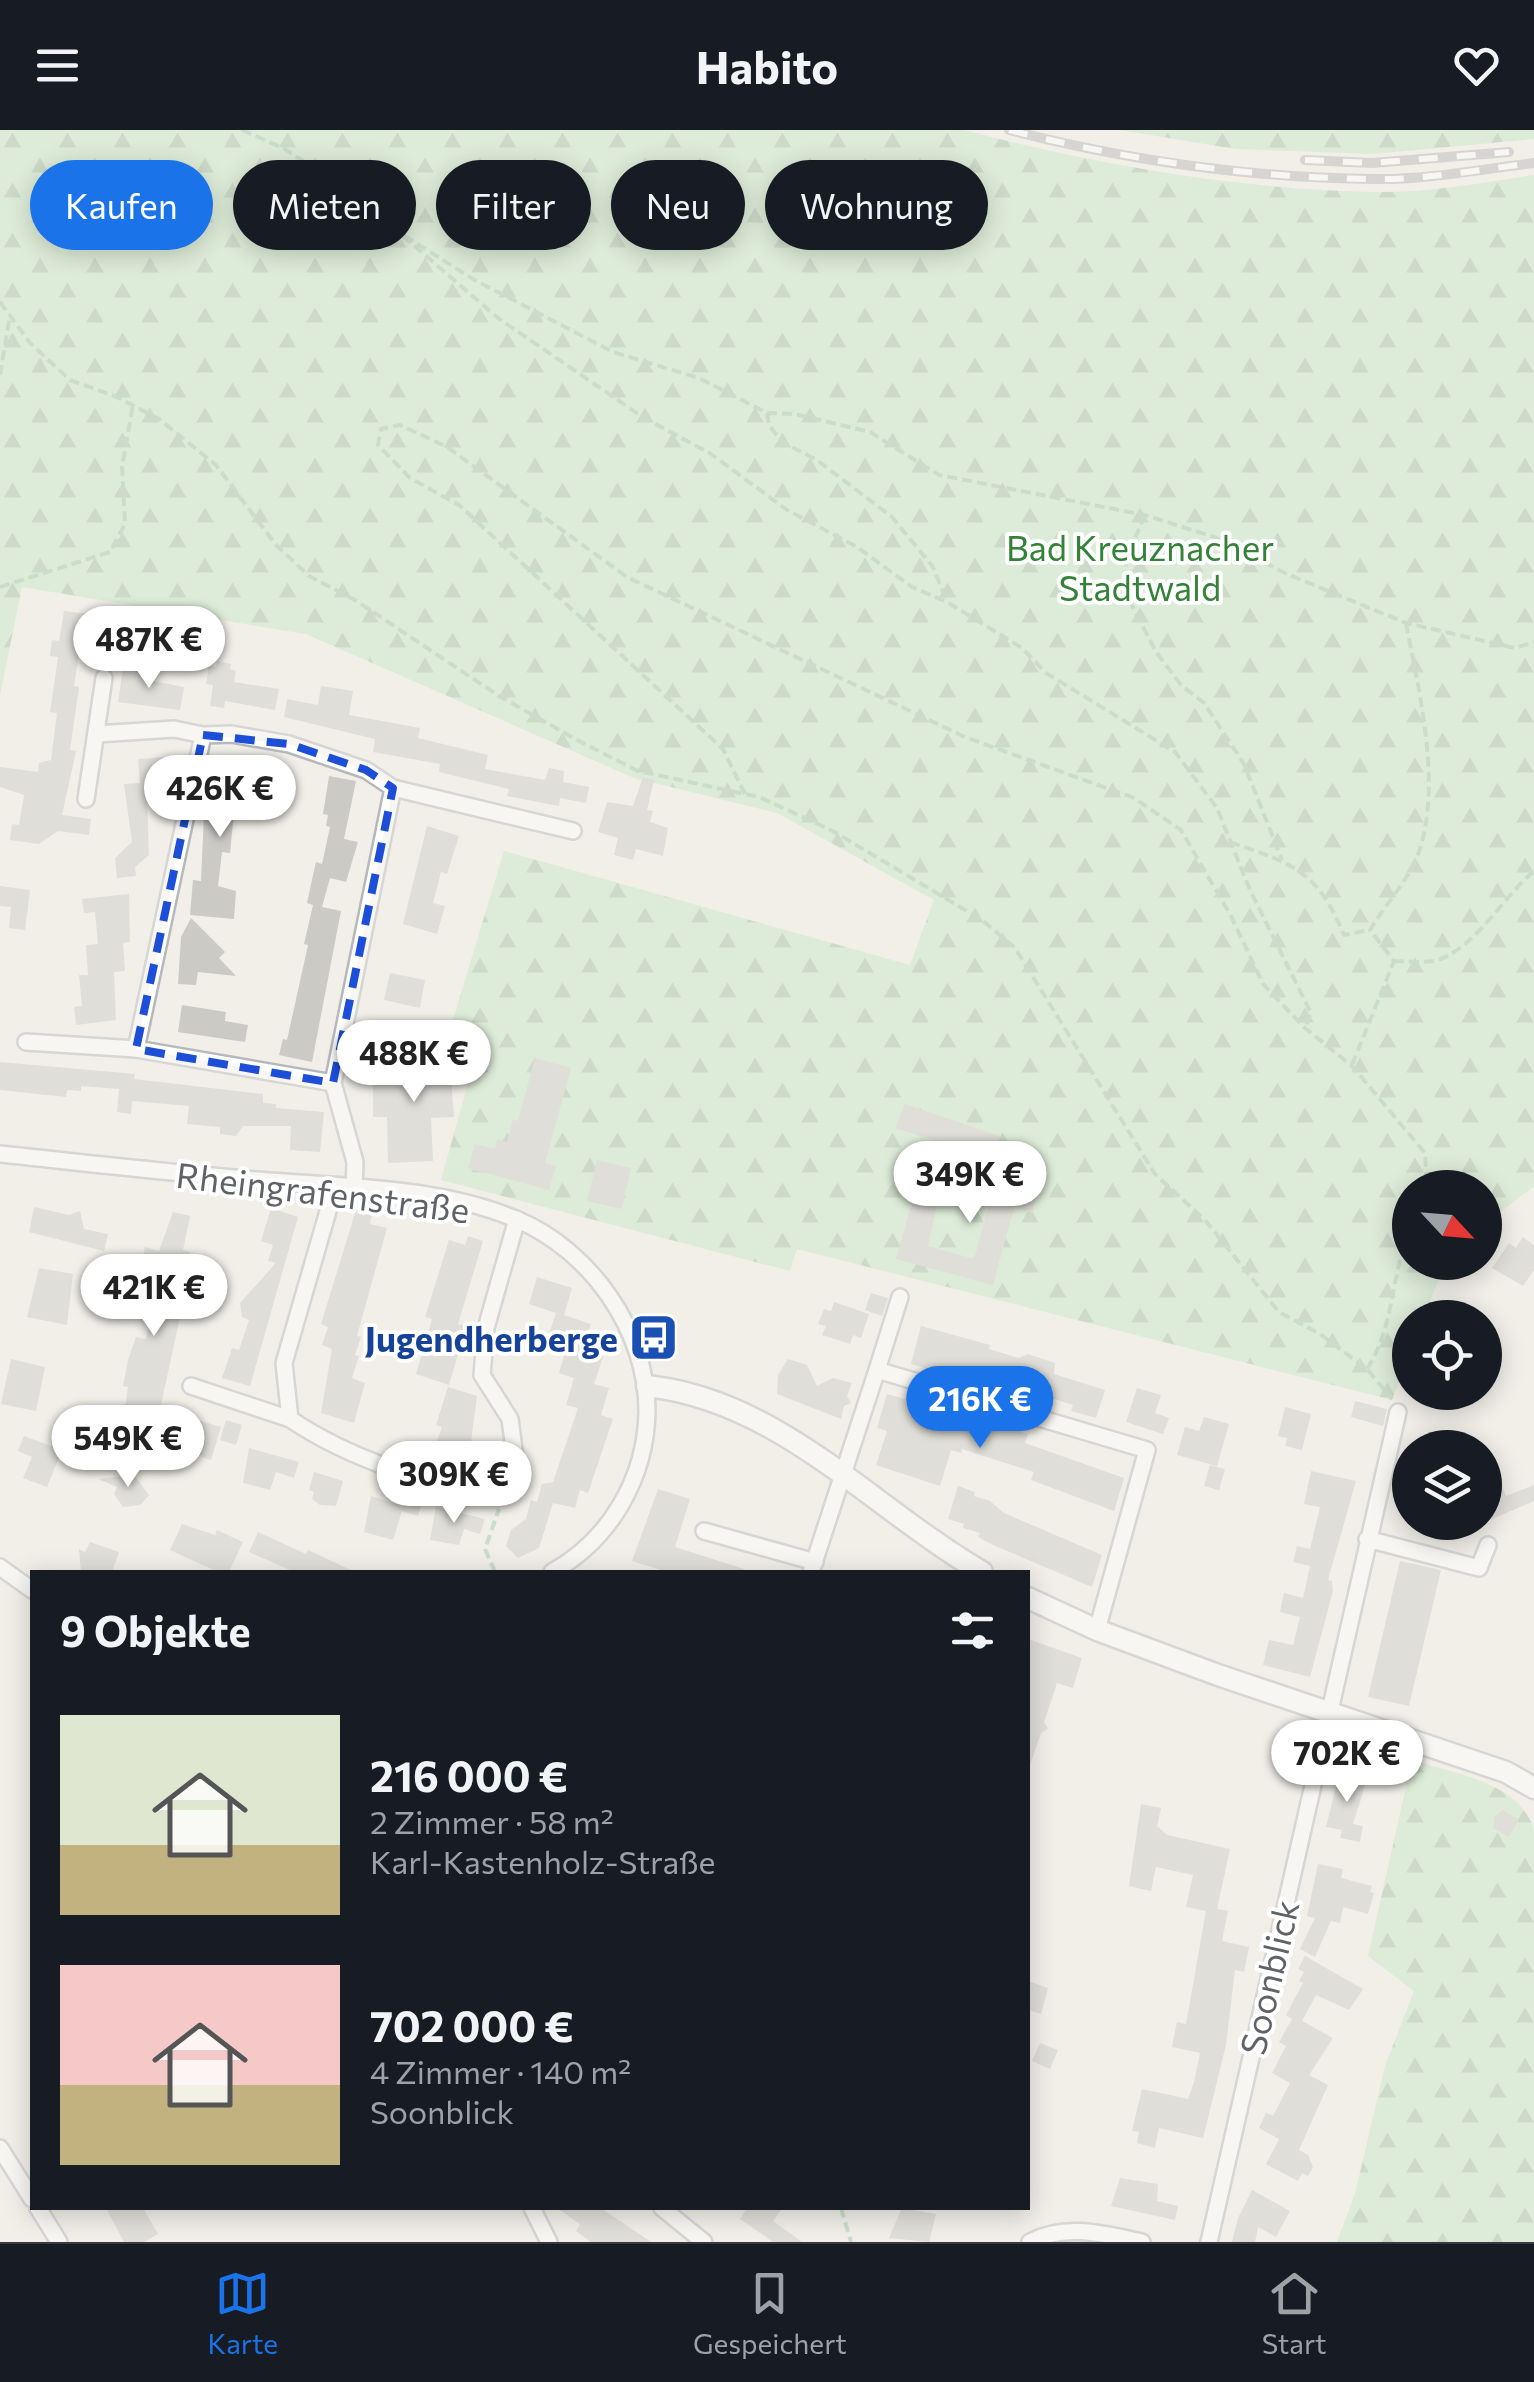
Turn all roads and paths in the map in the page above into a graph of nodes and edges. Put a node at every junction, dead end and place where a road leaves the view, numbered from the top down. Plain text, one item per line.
1 (242, 130) edge
2 (302, 160) edge
3 (416, 243) edge
4 (416, 247) edge
5 (0, 302) edge
6 (10, 315) junction
7 (0, 375) edge
8 (134, 405) junction
9 (767, 413) junction
10 (1145, 515) junction
11 (0, 588) edge
12 (947, 602) junction
13 (1406, 623) junction
14 (1534, 642) edge
15 (104, 678) dead end
16 (97, 734) junction
17 (203, 735) junction
18 (393, 788) junction
19 (745, 794) junction
20 (86, 799) dead end
21 (573, 831) dead end
22 (1230, 842) junction
23 (1282, 860) junction
24 (1534, 871) edge
25 (1370, 930) junction
26 (1394, 961) junction
27 (1305, 1028) junction
28 (26, 1042) dead end
29 (136, 1050) junction
30 (1352, 1066) junction
31 (332, 1083) junction
32 (0, 1154) edge
33 (1426, 1170) edge
34 (336, 1187) junction
35 (354, 1189) junction
36 (517, 1219) junction
37 (1395, 1280) edge
38 (900, 1297) dead end
39 (877, 1370) junction
40 (1367, 1370) junction
41 (191, 1386) dead end
42 (647, 1386) junction
43 (1398, 1412) joint
44 (290, 1419) junction
45 (843, 1476) junction
46 (504, 1495) junction
47 (704, 1531) dead end
48 (1368, 1539) junction
49 (1488, 1545) dead end
50 (0, 1566) edge
51 (813, 1567) edge
52 (493, 1570) edge
53 (556, 1570) edge
54 (979, 1570) edge
55 (30, 1588) edge
56 (1030, 1599) edge
57 (1096, 1630) junction
58 (1328, 1711) junction
59 (1534, 1788) edge
60 (0, 2148) edge
61 (30, 2197) edge
62 (39, 2210) edge
63 (533, 2210) edge
64 (664, 2210) edge
65 (842, 2210) edge
66 (59, 2242) edge
67 (549, 2242) edge
68 (704, 2242) edge
69 (852, 2242) edge
70 (1030, 2242) edge
71 (1142, 2242) edge
72 (1209, 2242) edge

1 - 2 path
3 - 9 path
4 - 12 path
5 - 6 path
6 - 7 path
6 - 8 path
8 - 11 path
8 - 19 path
9 - 10 path
9 - 12 path
10 - 13 path
10 - 23 path
12 - 22 path
13 - 14 path
13 - 25 path
15 - 16 street
16 - 17 street
16 - 20 street
17 - 18 street
17 - 29 street
18 - 21 street
18 - 31 street
19 - 27 path
19 - 40 path
22 - 23 path
22 - 27 path
23 - 25 path
24 - 26 path
25 - 26 path
26 - 30 path
27 - 30 path
28 - 29 street
29 - 31 street
30 - 33 path
31 - 35 street
32 - 34 street, Rheingrafenstraße
34 - 35 street, Rheingrafenstraße
34 - 44 street
35 - 36 street, Rheingrafenstraße
36 - 42 street, Rheingrafenstraße
36 - 46 street
37 - 40 path
38 - 39 street
39 - 45 street
39 - 57 street
40 - 43 path
41 - 44 street
42 - 45 street
42 - 53 street
43 - 48 street, Soonblick
44 - 46 street
45 - 51 street
45 - 54 street
46 - 52 path
47 - 51 street
48 - 49 street
48 - 58 street, Soonblick
50 - 55 street
56 - 57 street
57 - 58 street
58 - 59 street
58 - 72 street, Soonblick
60 - 61 street
62 - 66 street
63 - 67 street
64 - 68 street
65 - 69 path
70 - 71 street

